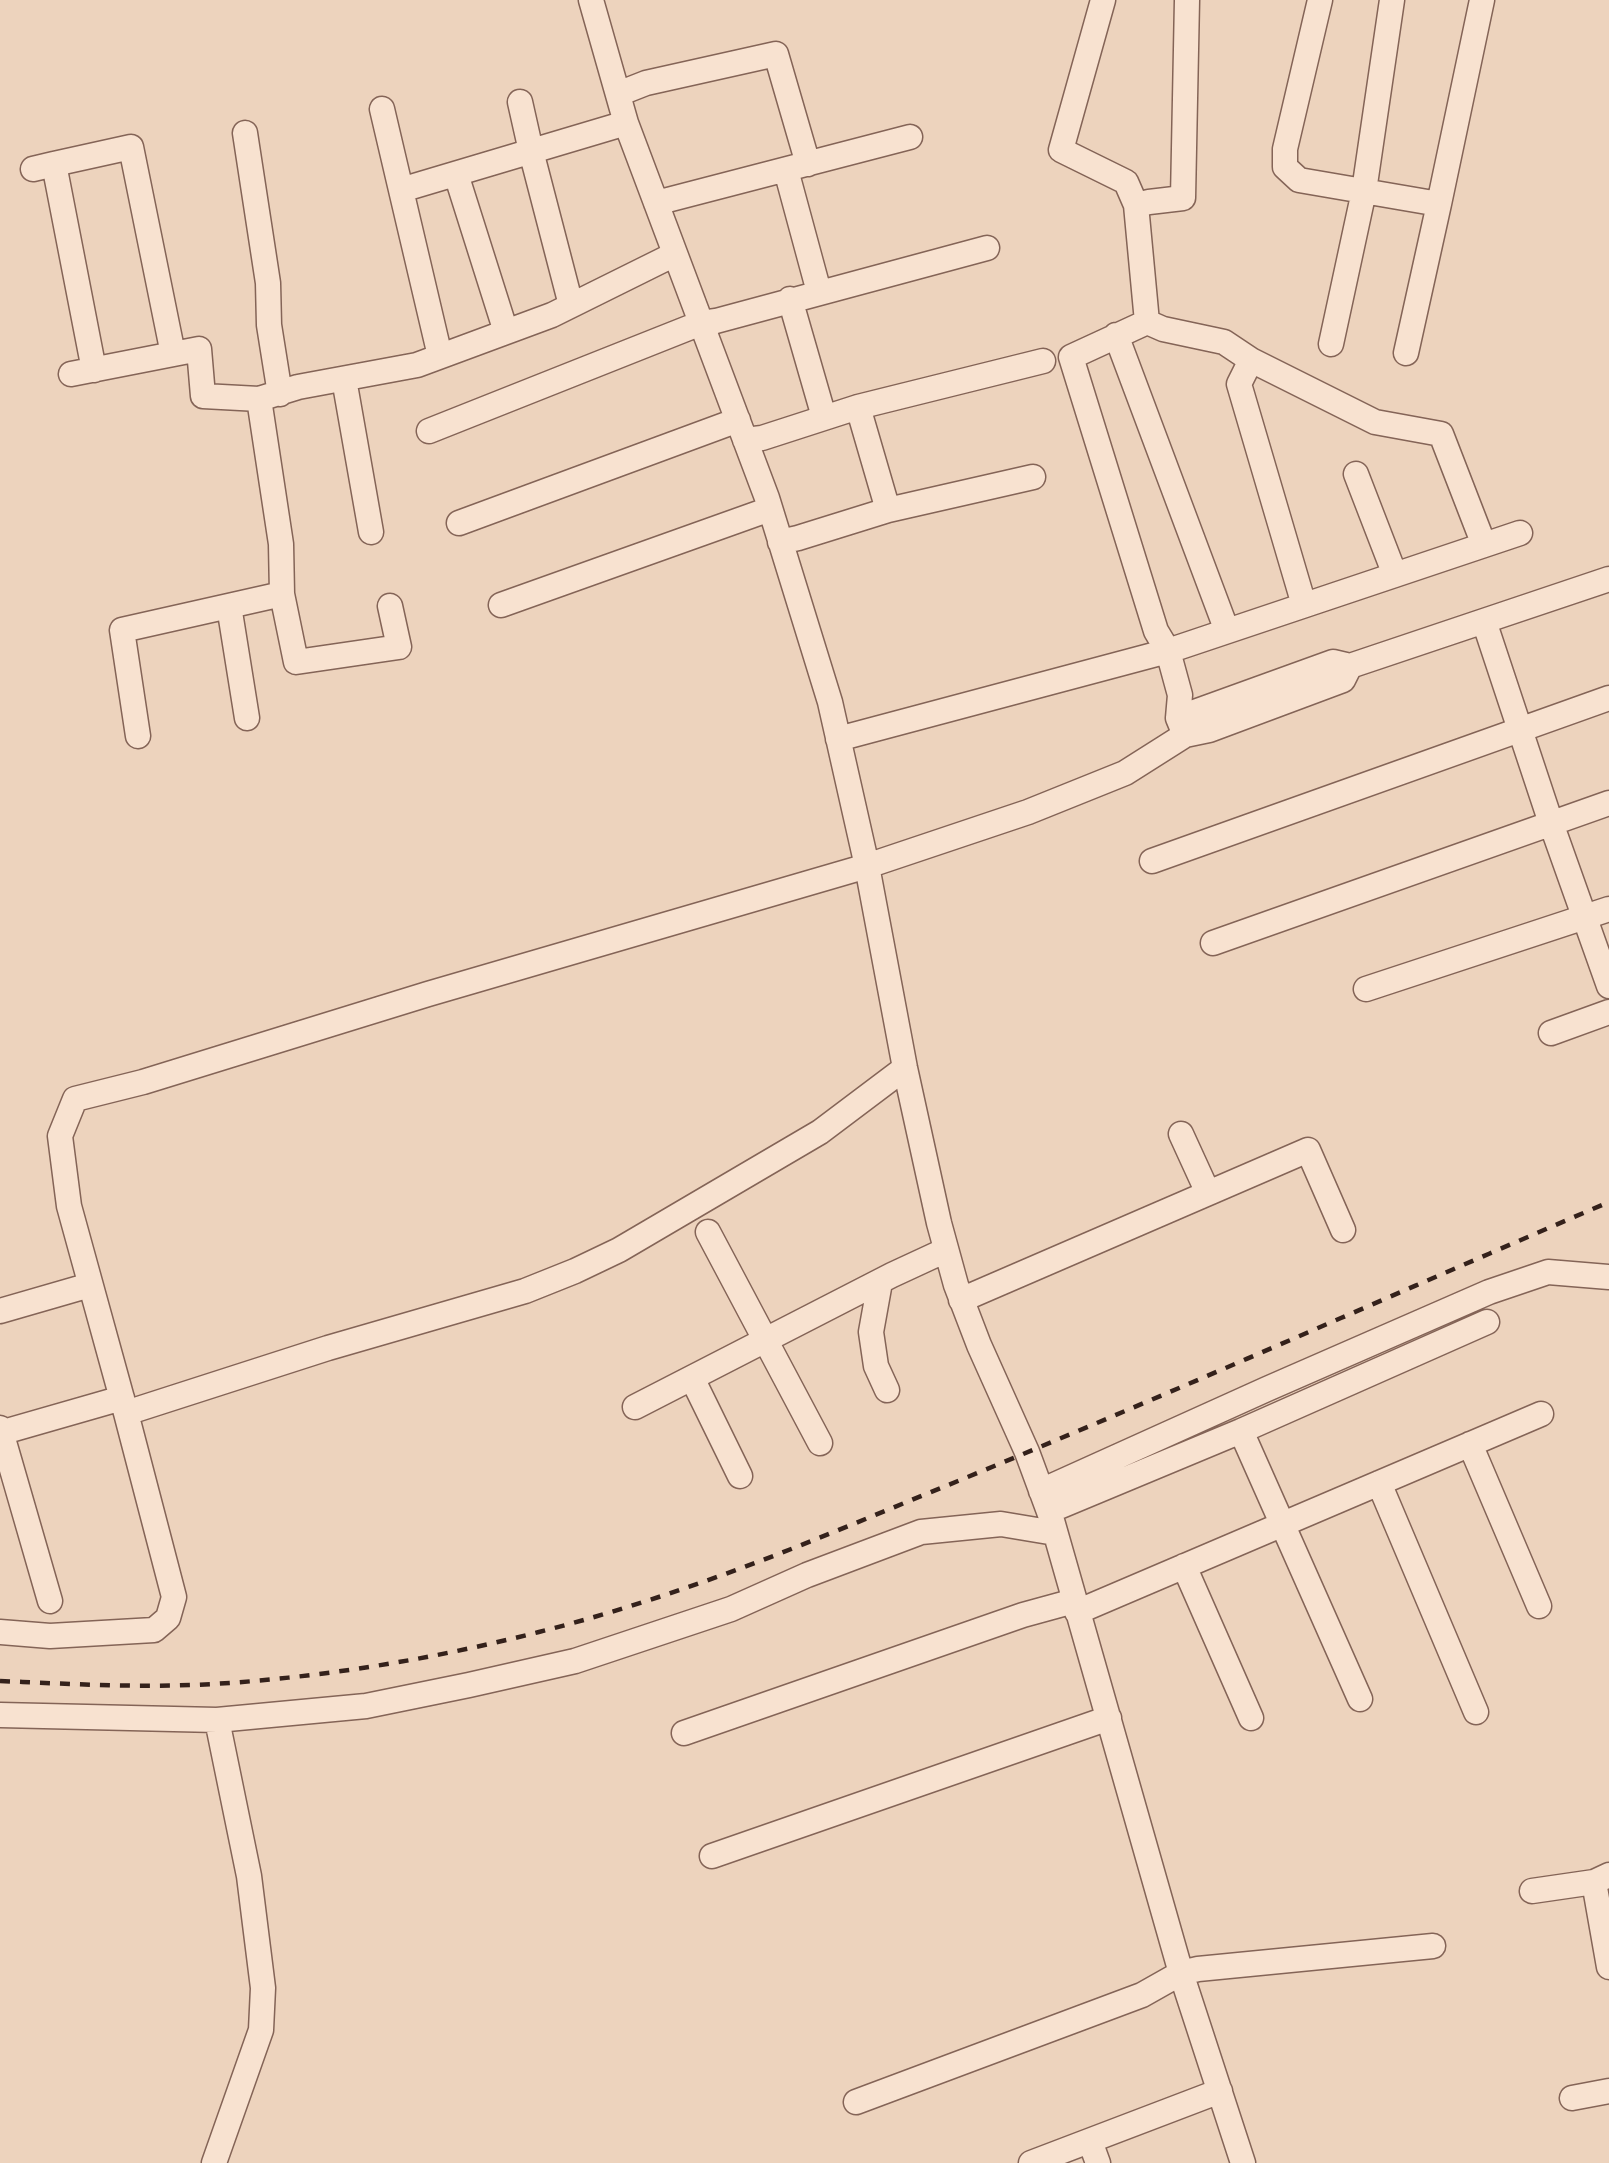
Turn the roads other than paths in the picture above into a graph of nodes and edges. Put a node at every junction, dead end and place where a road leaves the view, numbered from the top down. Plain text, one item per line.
1 (591, 0) edge
2 (1103, 0) edge
3 (1186, 0) edge
4 (1320, 0) edge
5 (1392, 0) edge
6 (1482, 0) edge
7 (618, 94) junction
8 (520, 102) dead end
9 (382, 110) dead end
10 (626, 123) junction
11 (244, 133) dead end
12 (910, 137) dead end
13 (531, 152) junction
14 (797, 167) junction
15 (456, 174) junction
16 (401, 190) junction
17 (1364, 191) junction
18 (656, 203) junction
19 (1439, 204) junction
20 (1136, 205) junction
21 (987, 248) dead end
22 (675, 254) junction
23 (819, 292) junction
24 (790, 299) junction
25 (571, 305) junction
26 (1147, 322) junction
27 (701, 323) junction
28 (506, 332) junction
29 (1116, 335) junction
30 (1331, 344) dead end
31 (1406, 353) dead end
32 (173, 354) junction
33 (440, 356) junction
34 (1251, 360) junction
35 (1043, 361) dead end
36 (344, 379) junction
37 (270, 397) junction
38 (858, 407) junction
39 (824, 417) junction
40 (741, 430) junction
41 (429, 431) dead end
42 (1356, 474) dead end
43 (1033, 477) dead end
44 (770, 509) junction
45 (888, 510) junction
46 (459, 523) dead end
47 (371, 532) dead end
48 (1520, 533) dead end
49 (780, 542) junction
50 (1484, 545) junction
51 (1395, 575) junction
52 (1609, 579) edge
53 (282, 594) junction
54 (501, 605) dead end
55 (1304, 605) junction
56 (229, 606) junction
57 (390, 606) dead end
58 (1484, 621) junction
59 (1227, 631) junction
60 (1168, 651) junction
61 (1609, 698) edge
62 (247, 718) dead end
63 (1182, 727) junction
64 (1521, 729) junction
65 (138, 736) dead end
66 (838, 739) junction
67 (1609, 803) edge
68 (1551, 823) junction
69 (1152, 861) dead end
70 (867, 866) junction
71 (1609, 909) edge
72 (1586, 917) junction
73 (1213, 943) dead end
74 (1609, 986) edge
75 (1366, 989) dead end
76 (1609, 1012) edge
77 (1551, 1033) dead end
78 (905, 1068) junction
79 (1181, 1134) dead end
80 (1208, 1193) junction
81 (1343, 1230) dead end
82 (708, 1232) dead end
83 (946, 1250) junction
84 (1609, 1277) edge
85 (880, 1282) junction
86 (90, 1286) junction
87 (961, 1300) junction
88 (0, 1311) edge
89 (1487, 1322) dead end
90 (766, 1340) junction
91 (692, 1378) junction
92 (887, 1390) dead end
93 (124, 1406) junction
94 (635, 1407) dead end
95 (1541, 1414) dead end
96 (0, 1431) edge
97 (1241, 1431) junction
98 (820, 1443) dead end
99 (1470, 1444) junction
100 (740, 1476) dead end
101 (1379, 1483) junction
102 (1048, 1512) junction
103 (1282, 1524) junction
104 (1184, 1566) junction
105 (50, 1601) dead end
106 (1076, 1606) junction
107 (1539, 1606) dead end
108 (0, 1632) edge
109 (1360, 1699) dead end
110 (1476, 1712) dead end
111 (0, 1715) edge
112 (1108, 1718) junction
113 (1251, 1718) dead end
114 (217, 1720) junction
115 (684, 1733) dead end
116 (712, 1856) dead end
117 (1601, 1878) edge
118 (1532, 1891) dead end
119 (1433, 1946) dead end
120 (1609, 1967) edge
121 (1181, 1973) junction
122 (1220, 2091) junction
123 (1609, 2091) edge
124 (1572, 2098) dead end
125 (856, 2102) dead end
126 (1094, 2152) edge
127 (214, 2163) edge
128 (1031, 2163) edge
129 (1244, 2163) edge

1 - 7 street
2 - 20 street
3 - 20 street
4 - 17 street
5 - 17 street
6 - 19 street
7 - 10 street
7 - 14 street
8 - 13 street
9 - 16 street
10 - 13 street
10 - 18 street
11 - 37 street
12 - 14 street
13 - 15 street
13 - 25 street
14 - 18 street
14 - 23 street
15 - 16 street
15 - 28 street
16 - 33 street
17 - 19 street
17 - 30 street
18 - 22 street
19 - 31 street
20 - 26 street
21 - 23 street
22 - 25 street
22 - 27 street
23 - 24 street
24 - 27 street
24 - 39 street
25 - 28 street
26 - 29 street
26 - 34 street
27 - 40 street
27 - 41 street
28 - 33 street
29 - 59 street
29 - 60 street
32 - 32 street
32 - 37 street
33 - 36 street
34 - 50 street
34 - 55 street
35 - 38 street
36 - 37 street
36 - 47 street
37 - 53 street
38 - 39 street
38 - 45 street
39 - 40 street
40 - 44 street
40 - 46 street
42 - 51 street
43 - 45 street
44 - 49 street
44 - 54 street
45 - 49 street
48 - 50 street
49 - 66 street
50 - 51 street
51 - 55 street
52 - 58 street
53 - 56 street
53 - 57 street
55 - 59 street
56 - 62 street
56 - 65 street
58 - 63 street
58 - 64 street
59 - 60 street
60 - 63 street
60 - 66 street
61 - 64 street
63 - 70 street
64 - 68 street
64 - 69 street
66 - 70 street
67 - 68 street
68 - 72 street
68 - 73 street
70 - 78 street
70 - 86 street
71 - 72 street
72 - 74 street
72 - 75 street
76 - 77 street
78 - 83 street
78 - 93 street
79 - 80 street
80 - 81 street
80 - 87 street
82 - 90 street
83 - 85 street
83 - 87 street
84 - 102 street
85 - 90 street
85 - 92 street
86 - 88 street
86 - 93 street
87 - 102 street
89 - 97 street
90 - 91 street
90 - 98 street
91 - 94 street
91 - 100 street
93 - 96 street
93 - 108 street
95 - 99 street
96 - 105 street
97 - 102 street
97 - 103 street
99 - 101 street
99 - 107 street
101 - 103 street
101 - 110 street
102 - 106 street
102 - 114 street
103 - 104 street
103 - 109 street
104 - 106 street
104 - 113 street
106 - 112 street
106 - 115 street
111 - 114 street
112 - 116 street
112 - 121 street
114 - 127 street
117 - 118 street
117 - 120 street
119 - 121 street
121 - 122 street
121 - 125 street
122 - 126 street
122 - 129 street
123 - 124 street
126 - 128 street

